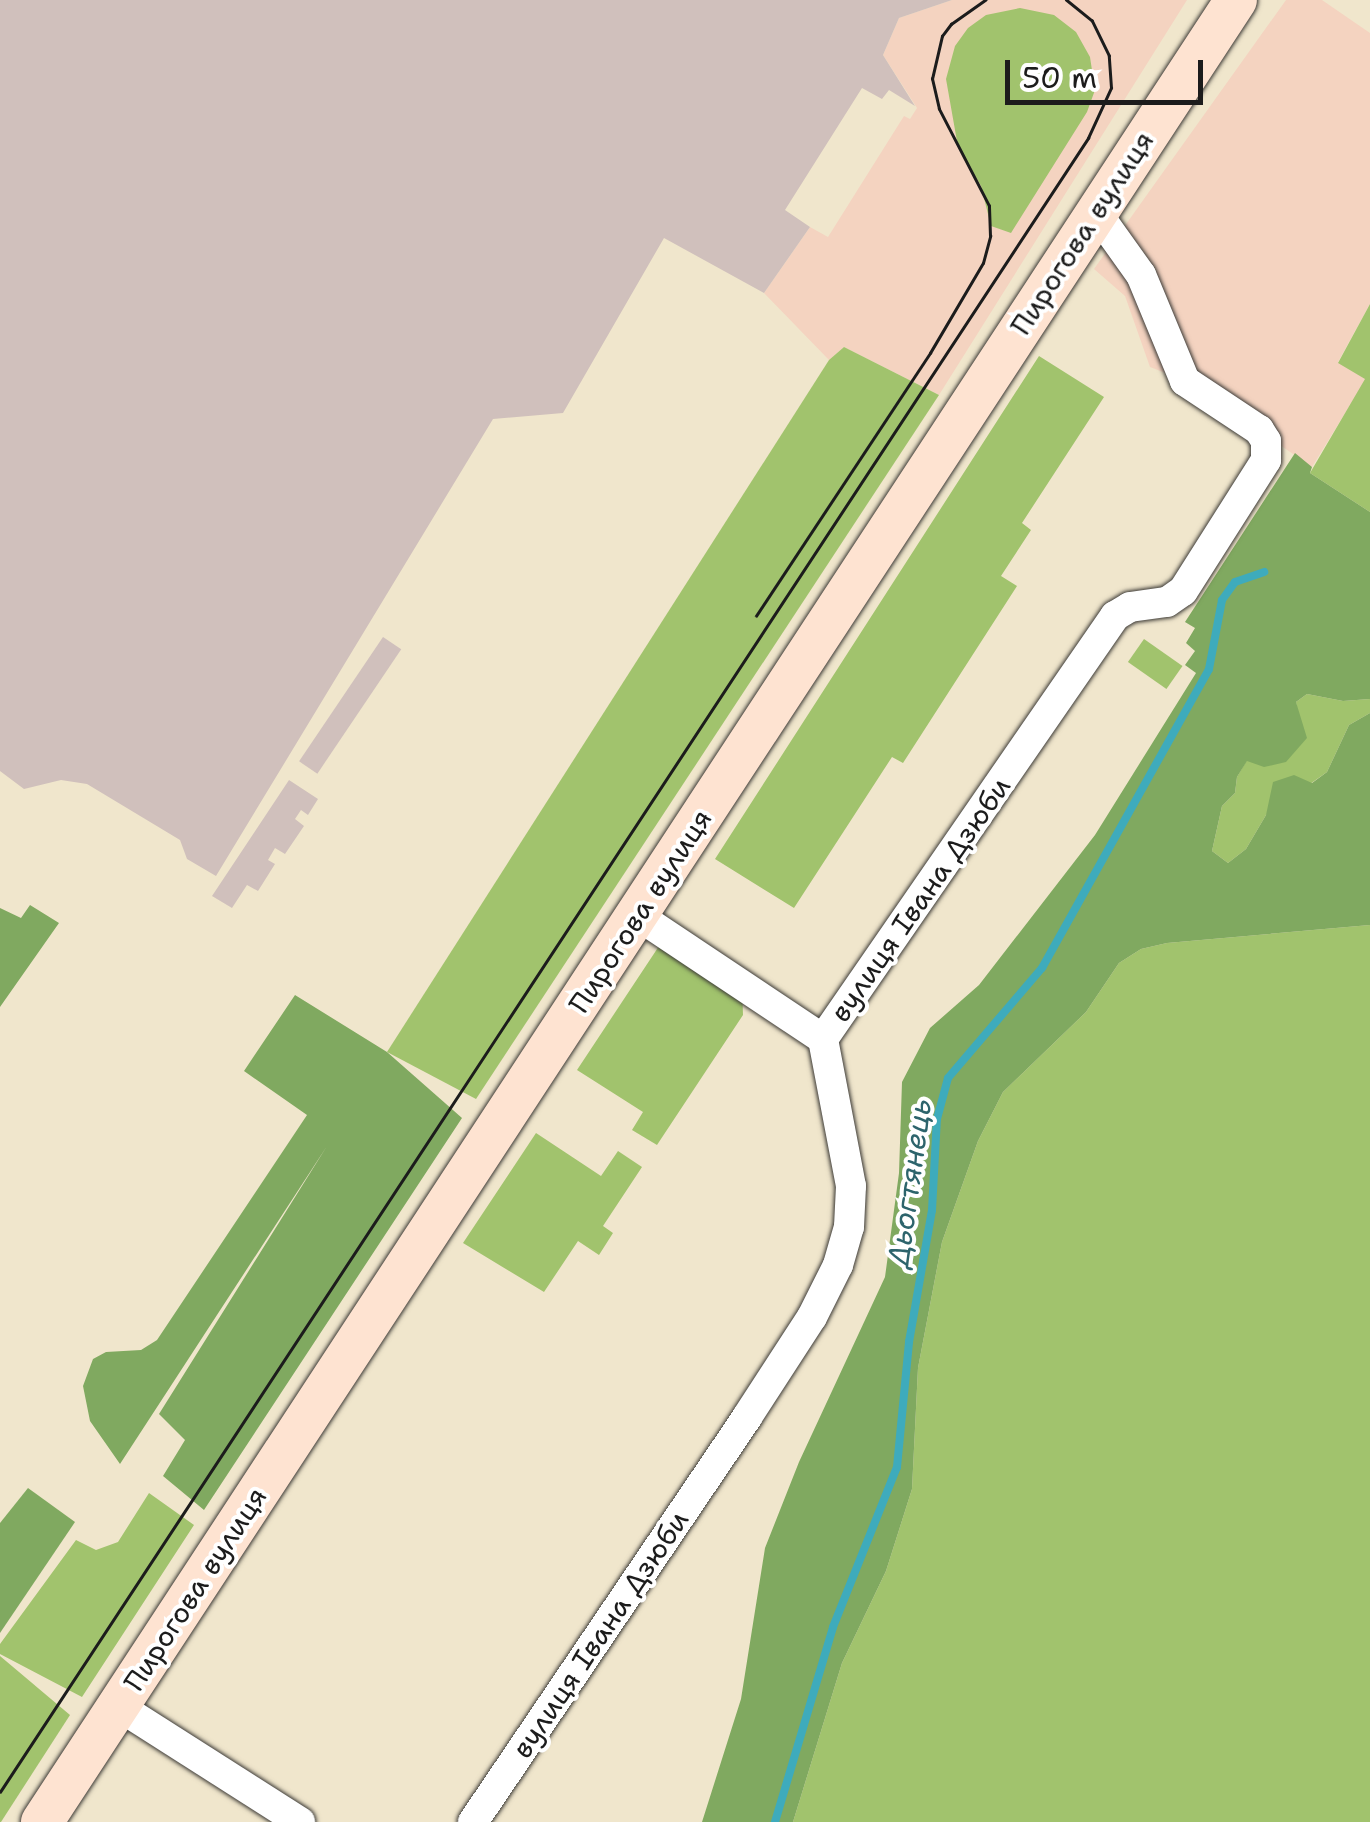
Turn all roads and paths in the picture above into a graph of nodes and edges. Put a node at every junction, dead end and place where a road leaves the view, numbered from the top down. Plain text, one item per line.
1 (1236, 0) edge
2 (1096, 212) junction
3 (636, 916) junction
4 (823, 1039) junction
5 (118, 1706) junction
6 (42, 1822) edge
7 (300, 1822) edge
8 (473, 1822) edge

1 - 2 main road, Пирогова вулиця
2 - 3 main road, Пирогова вулиця
2 - 4 street, вулиця Івана Дзюби
3 - 4 street
3 - 5 main road, Пирогова вулиця
4 - 8 street, вулиця Івана Дзюби
5 - 6 main road, Пирогова вулиця
5 - 7 street

